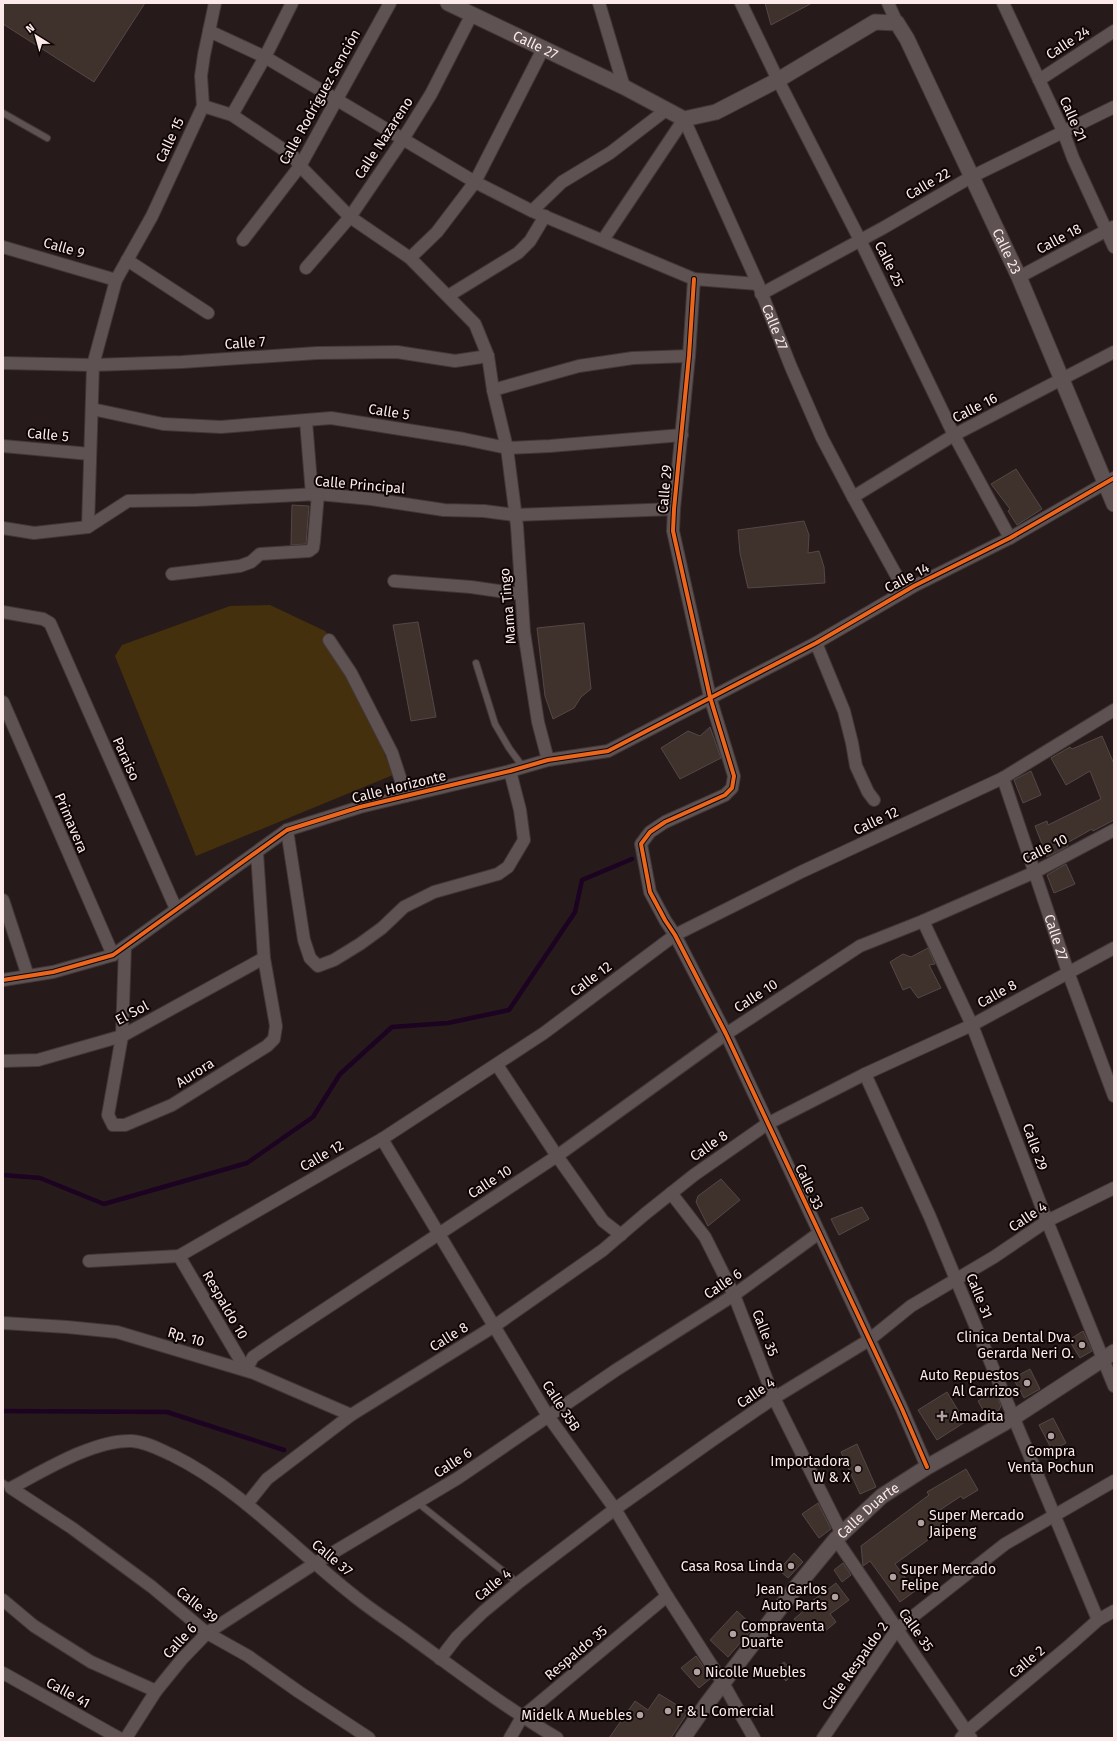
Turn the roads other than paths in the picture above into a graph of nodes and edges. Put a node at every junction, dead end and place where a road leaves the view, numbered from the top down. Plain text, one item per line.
1 (215, 3) edge
2 (292, 3) edge
3 (390, 3) edge
4 (448, 3) edge
5 (599, 3) edge
6 (741, 3) edge
7 (888, 3) edge
8 (1003, 3) edge
9 (472, 14) junction
10 (897, 23) junction
11 (209, 31) junction
12 (1114, 31) edge
13 (543, 49) junction
14 (265, 57) junction
15 (778, 80) junction
16 (1039, 80) junction
17 (624, 87) junction
18 (336, 100) junction
19 (203, 106) junction
20 (1114, 107) edge
21 (666, 110) junction
22 (3, 113) edge
23 (232, 115) junction
24 (684, 119) junction
25 (1063, 131) junction
26 (47, 138) dead end
27 (404, 139) junction
28 (300, 166) junction
29 (971, 177) junction
30 (475, 182) junction
31 (532, 211) junction
32 (545, 216) junction
33 (350, 217) junction
34 (1110, 229) edge
35 (243, 240) dead end
36 (603, 240) junction
37 (860, 240) junction
38 (3, 247) edge
39 (1114, 247) edge
40 (410, 258) junction
41 (127, 260) junction
42 (306, 268) dead end
43 (1018, 277) junction
44 (694, 279) junction
45 (116, 280) junction
46 (759, 289) junction
47 (448, 296) junction
48 (208, 313) dead end
49 (1114, 352) edge
50 (488, 356) junction
51 (689, 356) junction
52 (3, 362) edge
53 (93, 365) junction
54 (1062, 380) junction
55 (493, 390) junction
56 (92, 409) junction
57 (306, 421) junction
58 (682, 435) junction
59 (954, 435) junction
60 (3, 446) edge
61 (507, 448) junction
62 (90, 454) junction
63 (1109, 480) edge
64 (315, 495) junction
65 (853, 496) junction
66 (1114, 504) edge
67 (674, 508) junction
68 (514, 516) junction
69 (88, 527) junction
70 (3, 528) edge
71 (1010, 538) junction
72 (172, 574) dead end
73 (394, 581) dead end
74 (905, 591) junction
75 (520, 594) junction
76 (3, 612) edge
77 (329, 640) dead end
78 (816, 643) junction
79 (476, 663) dead end
80 (710, 697) junction
81 (3, 702) edge
82 (1114, 710) edge
83 (548, 760) junction
84 (523, 767) junction
85 (510, 771) junction
86 (1003, 778) junction
87 (406, 796) junction
88 (874, 800) dead end
89 (287, 830) junction
90 (1114, 830) edge
91 (257, 853) junction
92 (1035, 872) junction
93 (3, 900) edge
94 (176, 909) junction
95 (665, 920) joint
96 (923, 921) junction
97 (675, 935) junction
98 (125, 947) junction
99 (1114, 948) edge
100 (113, 955) junction
101 (264, 958) junction
102 (1068, 972) junction
103 (28, 976) junction
104 (3, 980) edge
105 (972, 1025) junction
106 (726, 1034) junction
107 (122, 1036) junction
108 (3, 1061) edge
109 (497, 1065) junction
110 (1110, 1068) edge
111 (865, 1074) junction
112 (1114, 1096) edge
113 (767, 1124) junction
114 (382, 1139) junction
115 (557, 1156) junction
116 (1114, 1188) edge
117 (671, 1193) junction
118 (1046, 1221) junction
119 (440, 1232) junction
120 (819, 1233) junction
121 (621, 1235) junction
122 (179, 1256) junction
123 (89, 1261) dead end
124 (956, 1280) junction
125 (734, 1295) junction
126 (3, 1322) edge
127 (493, 1327) junction
128 (869, 1340) junction
129 (1108, 1356) edge
130 (246, 1370) junction
131 (1114, 1386) edge
132 (774, 1398) junction
133 (351, 1415) junction
134 (548, 1416) junction
135 (1013, 1418) junction
136 (926, 1467) junction
137 (1114, 1481) edge
138 (7, 1486) edge
139 (418, 1503) junction
140 (247, 1504) junction
141 (615, 1509) junction
142 (1054, 1515) junction
143 (839, 1536) junction
144 (314, 1564) junction
145 (518, 1583) junction
146 (667, 1596) junction
147 (3, 1600) edge
148 (1114, 1611) edge
149 (1098, 1620) junction
150 (897, 1629) junction
151 (207, 1633) junction
152 (440, 1659) junction
153 (3, 1673) edge
154 (723, 1683) junction
155 (156, 1691) junction
156 (522, 1718) junction
157 (966, 1736) edge
158 (119, 1738) edge
159 (126, 1738) edge
160 (369, 1738) edge
161 (510, 1738) edge
162 (557, 1738) edge
163 (683, 1738) edge
164 (754, 1738) edge
165 (823, 1738) edge

1 - 11 street, Calle 15
2 - 14 street
3 - 18 street, Calle Rodríguez Sención
4 - 9 street, Calle 27
5 - 17 street
6 - 15 street, Calle 25
7 - 10 street, Calle 23
8 - 16 street, Calle 21
9 - 13 street, Calle 27
9 - 27 street, Calle Nazareno
10 - 15 street
10 - 29 street, Calle 23
11 - 14 street
11 - 19 street, Calle 15
12 - 16 street, Calle 24
13 - 17 street, Calle 27
13 - 30 street
14 - 18 street
14 - 23 street
15 - 24 street
15 - 37 street, Calle 25
16 - 25 street, Calle 21
17 - 21 street, Calle 27
18 - 27 street
18 - 28 street, Calle Rodríguez Sención
19 - 23 street, Mama Tingo
19 - 41 street, Calle 15
20 - 25 street, Calle 22
21 - 24 street, Calle 27
21 - 31 street
22 - 26 lane
23 - 28 street, Mama Tingo
24 - 36 street
24 - 46 street, Calle 27
25 - 29 street, Calle 22
25 - 34 street, Calle 21
27 - 30 street
27 - 33 street, Calle Nazareno
28 - 33 street, Mama Tingo
28 - 35 street, Calle Rodríguez Sención
29 - 37 street, Calle 22
29 - 43 street, Calle 23
30 - 31 street
30 - 40 street
31 - 32 street
32 - 36 street
32 - 47 street
33 - 40 street, Mama Tingo
33 - 42 street, Calle Nazareno
34 - 39 street, Calle 21
34 - 43 street, Calle 18
36 - 44 street
37 - 46 street, Calle 22
37 - 59 street, Calle 25
38 - 45 street, Calle 9
40 - 47 street, Mama Tingo
41 - 45 street, Calle 15
41 - 48 street
43 - 54 street, Calle 23
44 - 46 street
44 - 51 street, Calle 29
45 - 53 street, Calle 15
46 - 65 street, Calle 27
47 - 50 street, Mama Tingo
49 - 54 street, Calle 16
50 - 53 street, Calle 7
50 - 55 street, Mama Tingo
51 - 55 street
51 - 58 street, Calle 29
52 - 53 street, Calle 7
53 - 56 street, Calle 15
54 - 59 street, Calle 16
54 - 63 street, Calle 23
55 - 61 street, Mama Tingo
56 - 57 street, Calle 5
56 - 62 street, Calle 15
57 - 61 street, Calle 5
57 - 64 street
58 - 61 street, Calle 5
58 - 67 street, Calle 29
59 - 65 street, Calle 16
59 - 71 street, Calle 25
60 - 62 street, Calle 5
61 - 68 street, Mama Tingo
62 - 69 street, Calle 15
63 - 66 street, Calle 23
63 - 71 street, Calle 14
64 - 68 street, Calle Principal
64 - 69 street, Calle Principal
64 - 72 street
65 - 74 street, Calle 27
67 - 68 street, Calle Principal
67 - 80 street, Calle 29
68 - 75 street, Mama Tingo
69 - 70 street, Calle Principal
71 - 74 street, Calle 14
73 - 75 street
74 - 78 street, Calle 14
75 - 83 street, Mama Tingo
76 - 94 street, Paraiso
77 - 87 street
78 - 80 street, Calle 14
78 - 88 street
79 - 84 lane
80 - 83 street, Calle Horizonte
80 - 95 street, Calle 29
81 - 100 street, Primavera
82 - 86 street, Calle 12
83 - 84 street, Calle Horizonte
84 - 85 street, Calle Horizonte
85 - 87 street, Calle Horizonte
85 - 89 street
86 - 92 street, Calle 27
86 - 97 street, Calle 12
87 - 89 street, Calle Horizonte
89 - 91 street, Calle Horizonte
90 - 92 street, Calle 10
91 - 94 street, Calle Horizonte
91 - 101 street
92 - 96 street, Calle 10
92 - 102 street, Calle 27
93 - 103 street
94 - 98 street, Calle Horizonte
95 - 97 street, Calle 33
96 - 105 street, Calle 29
96 - 106 street, Calle 10
97 - 106 street, Calle 33
97 - 109 street, Calle 12
98 - 100 street, Calle Horizonte
98 - 107 street
99 - 102 street, Calle 8
100 - 103 street, Calle Horizonte
101 - 107 street, El Sol
101 - 107 street, Aurora
102 - 105 street, Calle 8
102 - 110 street, Calle 27
103 - 104 street, Calle Horizonte
105 - 111 street, Calle 8
105 - 118 street, Calle 29
106 - 113 street, Calle 33
106 - 115 street, Calle 10
107 - 108 street, El Sol
109 - 114 street, Calle 12
109 - 115 street
110 - 112 street, Calle 27
111 - 113 street, Calle 8
111 - 124 street, Calle 31
113 - 117 street, Calle 8
113 - 120 street, Calle 33
114 - 119 street, Calle 35B
114 - 122 street, Calle 12
115 - 119 street, Calle 10
115 - 121 street
116 - 118 street, Calle 4
117 - 121 street, Calle 8
117 - 125 street, Calle 35
118 - 124 street, Calle 4
118 - 129 street, Calle 29
119 - 127 street, Calle 35B
119 - 130 street, Calle 10
120 - 125 street, Calle 6
120 - 128 street, Calle 33
121 - 127 street, Calle 8
122 - 123 street, Calle 12
122 - 130 street, Respaldo 10
124 - 128 street, Calle 4
124 - 135 street, Calle 31
125 - 132 street, Calle 35
125 - 134 street, Calle 6
126 - 130 street, Rp. 10
127 - 133 street, Calle 8
127 - 134 street, Calle 35B
128 - 132 street, Calle 4
128 - 136 street, Calle 33
129 - 131 street, Calle 29
129 - 135 street, Calle Duarte
130 - 133 street, Rp. 10
132 - 141 street, Calle 4
132 - 143 street, Calle 35
133 - 140 street, Calle 8
134 - 139 street, Calle 6
134 - 141 street, Calle 35B
135 - 136 street, Calle Duarte
135 - 142 street, Calle 31
136 - 143 street, Calle Duarte
137 - 142 street, Calle Respaldo 2
138 - 140 street, Calle 37
138 - 151 street, Calle 39
139 - 144 street, Calle 6
139 - 145 lane
140 - 144 street, Calle 37
141 - 145 street, Calle 4
141 - 146 street, Calle 35B
142 - 149 street, Calle 31
142 - 150 street, Calle Respaldo 2
143 - 150 street, Calle 35
143 - 154 street, Calle Duarte
144 - 151 street, Calle 6
144 - 152 street, Calle 37
145 - 152 street, Calle 4
146 - 154 street, Calle 35B
146 - 156 street, Respaldo 35
147 - 155 street
148 - 149 street, Calle 2
149 - 157 street, Calle 2
150 - 157 street, Calle 35
150 - 165 street, Calle Respaldo 2
151 - 155 street, Calle 6
151 - 160 street, Calle 39
152 - 156 street, Calle 37
153 - 158 street, Calle 41
154 - 163 street, Calle Duarte
154 - 164 street, Calle 35B
155 - 159 street, Calle 6
156 - 161 street, Respaldo 35
156 - 162 street, Calle 37

